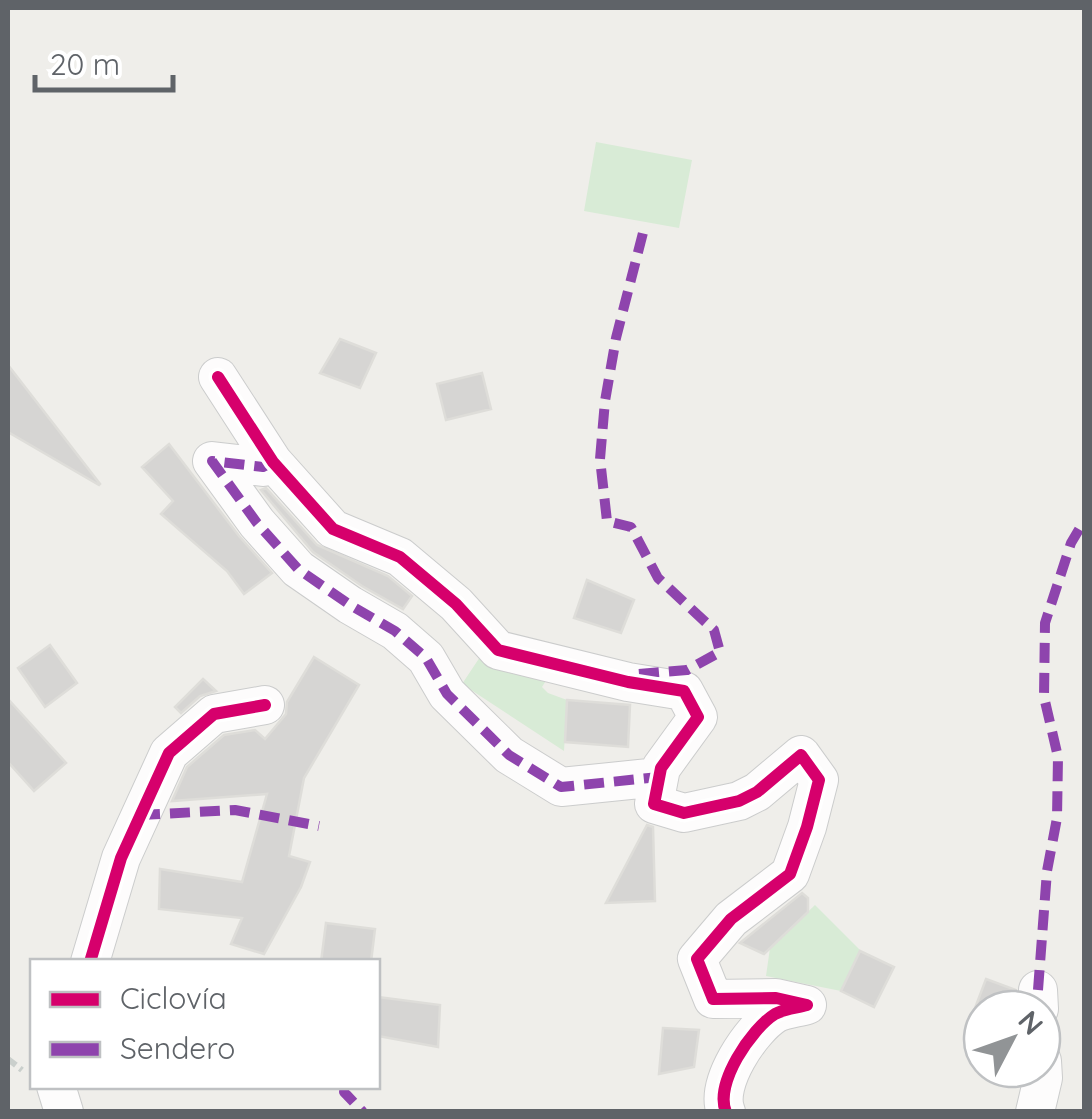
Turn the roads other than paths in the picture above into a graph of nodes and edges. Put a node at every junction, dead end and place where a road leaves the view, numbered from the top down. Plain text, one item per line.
1 (218, 377) dead end
2 (273, 462) junction
3 (265, 705) dead end
4 (659, 777) junction
5 (91, 959) edge
6 (726, 1112) edge

1 - 2 street
2 - 4 street
2 - 4 street
3 - 5 street
4 - 6 street

